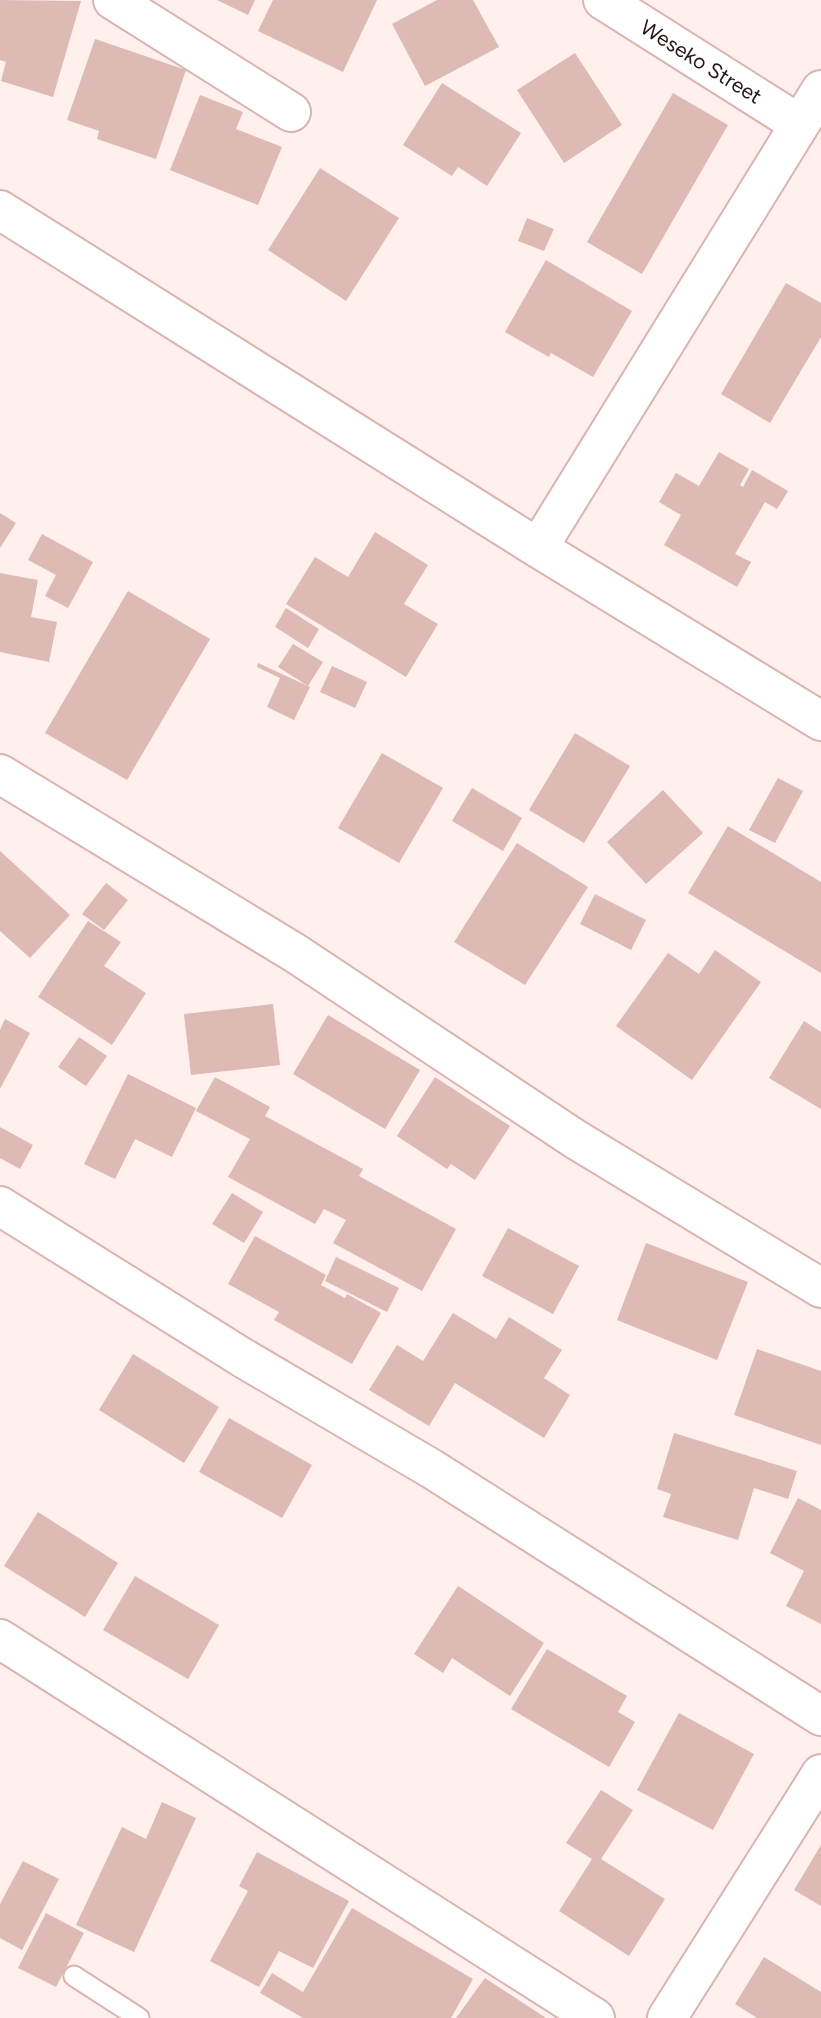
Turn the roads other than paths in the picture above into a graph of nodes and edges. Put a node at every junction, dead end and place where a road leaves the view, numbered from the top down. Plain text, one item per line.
1 (113, 0) edge
2 (603, 0) edge
3 (821, 90) edge
4 (291, 112) dead end
5 (799, 124) junction
6 (0, 210) edge
7 (538, 548) junction
8 (821, 721) edge
9 (0, 774) edge
10 (0, 1206) edge
11 (821, 1288) edge
12 (0, 1639) edge
13 (821, 1716) edge
14 (821, 1774) edge
15 (74, 1976) dead end
16 (114, 2011) edge
17 (139, 2018) edge
18 (594, 2018) edge
19 (667, 2018) edge

1 - 4 street
2 - 5 street, Weseko Street
3 - 5 street
5 - 7 street
6 - 7 street
7 - 8 street
9 - 11 street
10 - 13 street
12 - 18 street
14 - 19 street
15 - 16 lane
16 - 17 lane

